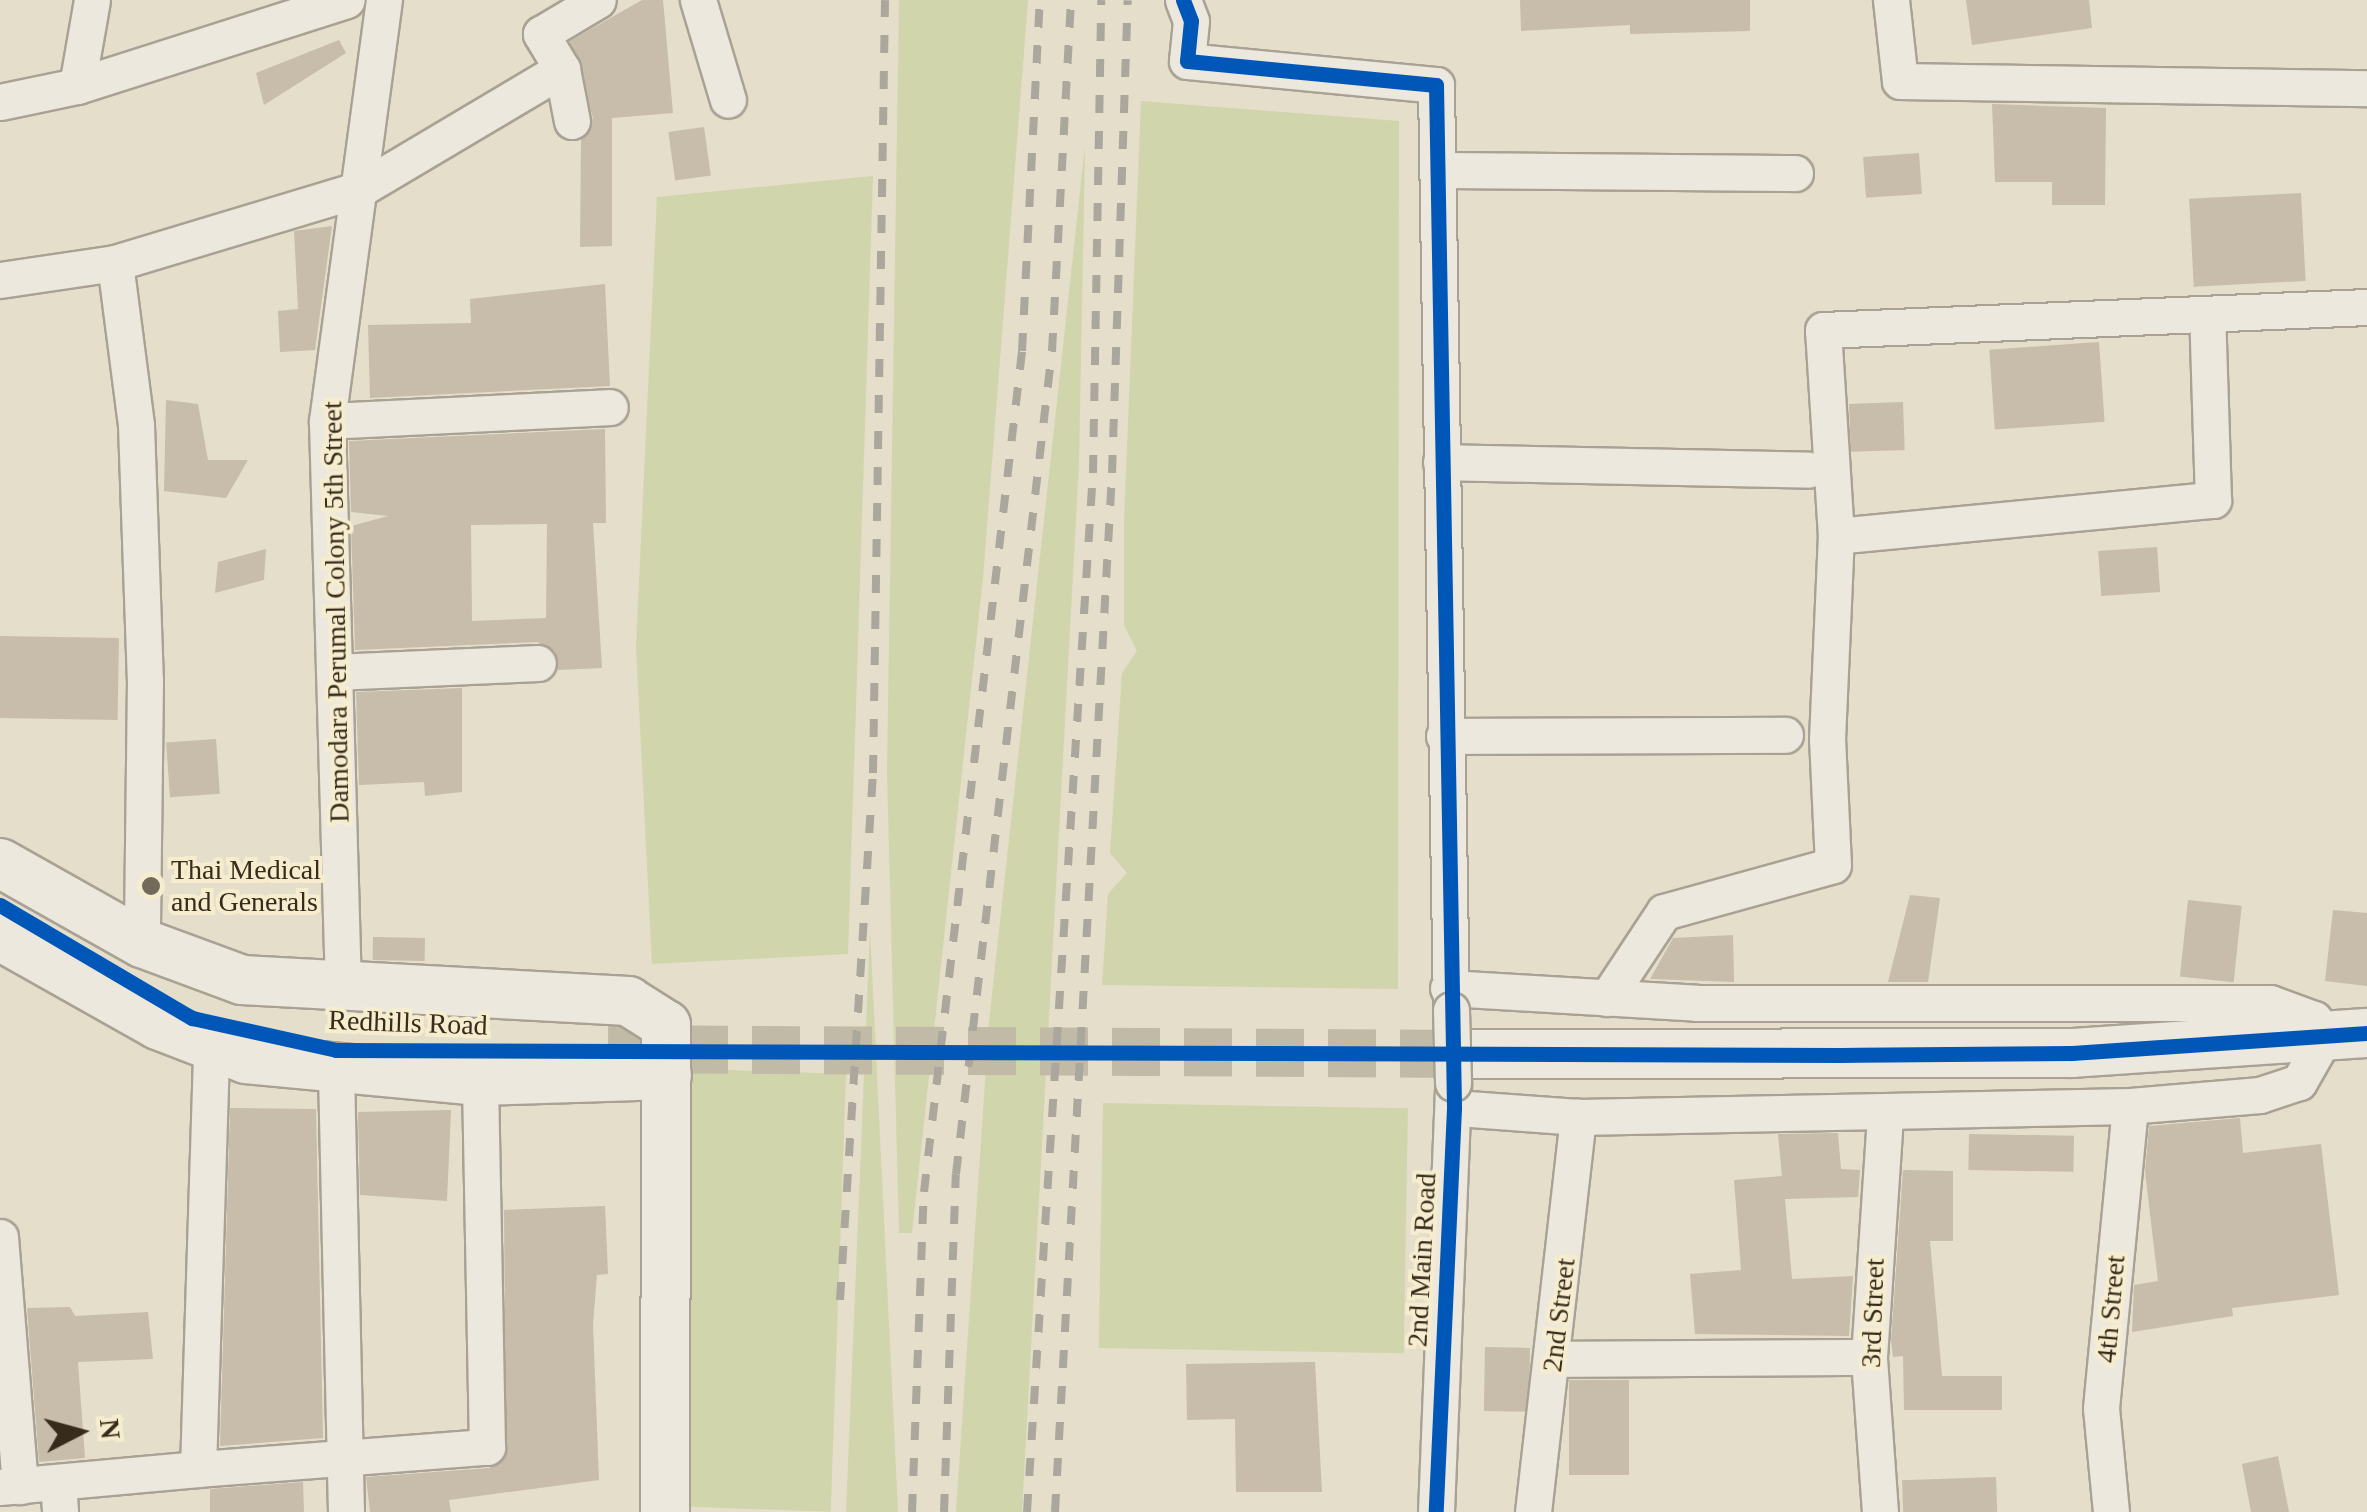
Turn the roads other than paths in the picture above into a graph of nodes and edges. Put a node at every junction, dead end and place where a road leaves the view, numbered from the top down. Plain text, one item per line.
1 (92, 0) edge
2 (347, 0) edge
3 (384, 0) edge
4 (598, 0) edge
5 (698, 0) edge
6 (1892, 0) edge
7 (1187, 10) edge
8 (562, 70) junction
9 (77, 86) junction
10 (2367, 88) edge
11 (728, 100) dead end
12 (0, 102) edge
13 (572, 120) dead end
14 (1437, 170) junction
15 (1795, 173) dead end
16 (360, 189) junction
17 (115, 263) junction
18 (0, 280) edge
19 (2367, 307) edge
20 (2208, 314) junction
21 (610, 407) dead end
22 (327, 421) junction
23 (1441, 462) junction
24 (1808, 470) dead end
25 (1836, 536) junction
26 (538, 663) dead end
27 (334, 672) junction
28 (1785, 735) dead end
29 (1444, 736) junction
30 (0, 863) edge
31 (0, 906) edge
32 (0, 936) edge
33 (142, 943) junction
34 (344, 988) junction
35 (1607, 998) junction
36 (2345, 1035) edge
37 (1454, 1048) junction
38 (211, 1049) junction
39 (608, 1049) tunnel mouth
40 (336, 1072) junction
41 (666, 1075) junction
42 (480, 1082) junction
43 (2130, 1106) junction
44 (1885, 1115) junction
45 (1578, 1117) junction
46 (0, 1236) edge
47 (1868, 1357) junction
48 (1554, 1359) junction
49 (344, 1462) junction
50 (198, 1469) junction
51 (10, 1486) edge
52 (59, 1497) edge
53 (346, 1512) edge
54 (665, 1512) edge
55 (1436, 1512) edge
56 (1533, 1512) edge
57 (1880, 1512) edge
58 (2110, 1512) edge

1 - 9 street
2 - 9 street
3 - 16 street, Damodara Perumal Colony 5th Street
4 - 8 street
5 - 11 street
6 - 10 street
7 - 14 street, 2nd Main Road
8 - 13 street
8 - 16 street
9 - 12 street
14 - 15 street
14 - 23 street, 2nd Main Road
16 - 17 street
16 - 22 street, Damodara Perumal Colony 5th Street
17 - 18 street
17 - 33 street
19 - 20 street
20 - 25 street
20 - 25 street
21 - 22 street
22 - 27 street, Damodara Perumal Colony 5th Street
23 - 24 street
23 - 29 street, 2nd Main Road
25 - 35 street
26 - 27 street
27 - 34 street, Damodara Perumal Colony 5th Street
28 - 29 street
29 - 37 street, 2nd Main Road
30 - 33 street
31 - 39 street, Redhills Road
32 - 38 street
33 - 34 street
34 - 41 street
35 - 36 street
35 - 37 street
36 - 37 street
36 - 43 street
37 - 45 street
37 - 55 street, 2nd Main Road
38 - 40 street
38 - 50 street
40 - 42 street
40 - 49 street
41 - 42 street
41 - 54 street
42 - 49 street
43 - 44 street
43 - 58 street, 4th Street
44 - 45 street
44 - 47 street, 3rd Street
45 - 48 street, 2nd Street
46 - 51 street
47 - 48 street
47 - 57 street, 3rd Street
48 - 56 street, 2nd Street
49 - 50 street
49 - 53 street
50 - 52 street
51 - 52 street

